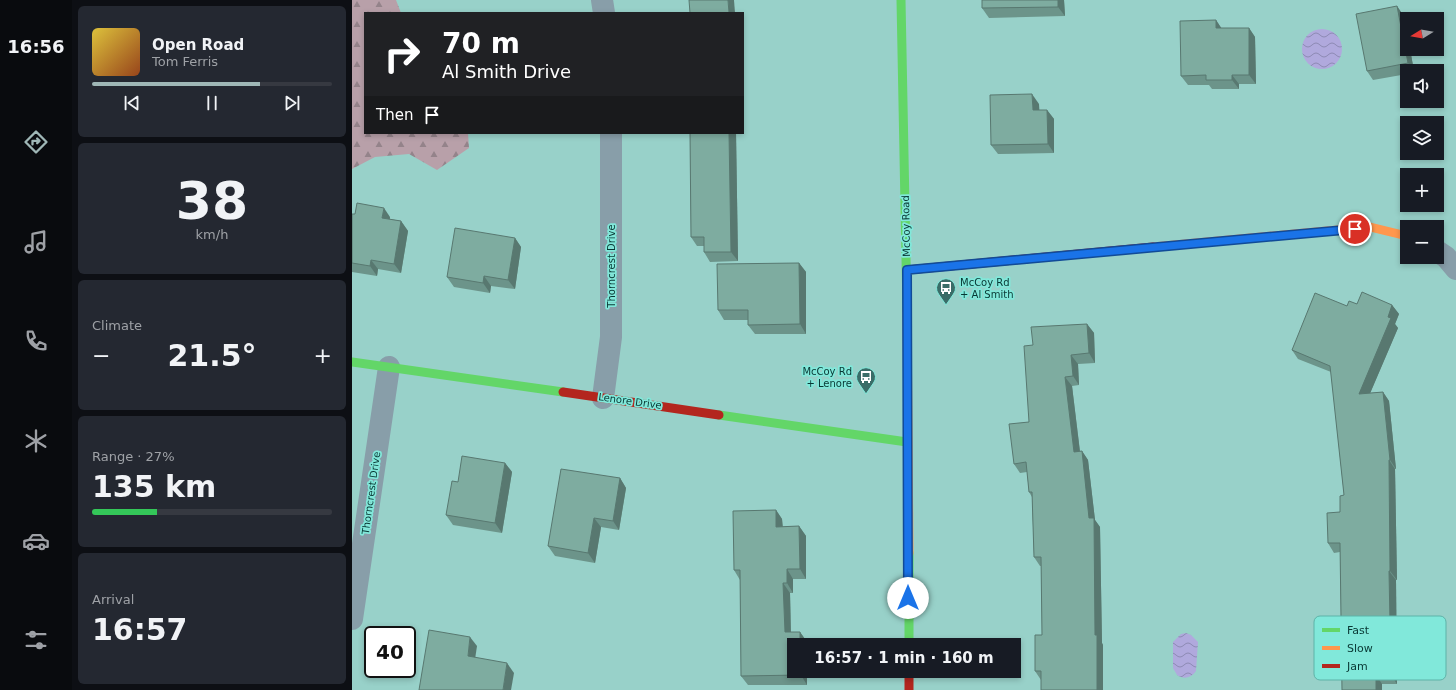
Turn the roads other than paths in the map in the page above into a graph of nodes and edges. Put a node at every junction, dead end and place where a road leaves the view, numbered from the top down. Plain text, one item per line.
1 (602, 0) edge
2 (901, 0) edge
3 (604, 12) edge
4 (611, 134) edge
5 (1400, 234) edge
6 (1444, 256) edge
7 (1456, 269) edge
8 (907, 270) junction
9 (352, 362) edge
10 (389, 367) junction
11 (603, 398) junction
12 (907, 442) junction
13 (352, 620) edge
14 (909, 638) edge
15 (909, 678) edge
16 (909, 690) edge

1 - 3 street
2 - 8 street, McCoy Road
4 - 11 street, Thorncrest Drive
5 - 8 street
6 - 7 street
8 - 12 street, McCoy Road
9 - 10 street, Lenore Drive
10 - 11 street, Lenore Drive
10 - 13 street, Thorncrest Drive
11 - 12 street, Lenore Drive
12 - 14 street, McCoy Road
15 - 16 street

